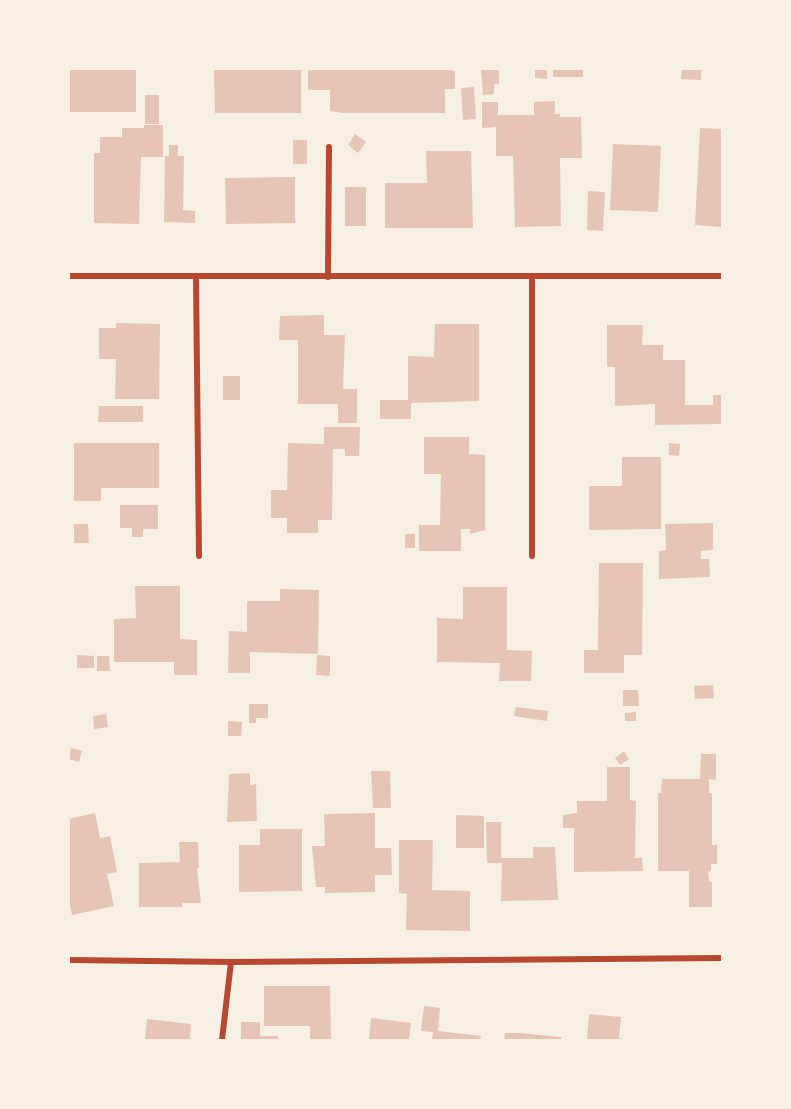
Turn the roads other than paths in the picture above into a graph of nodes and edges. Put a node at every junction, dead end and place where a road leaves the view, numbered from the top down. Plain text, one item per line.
1 (329, 147) dead end
2 (69, 276) edge
3 (532, 276) junction
4 (722, 276) edge
5 (328, 277) junction
6 (196, 278) junction
7 (199, 556) dead end
8 (532, 556) dead end
9 (722, 958) edge
10 (69, 960) edge
11 (231, 962) junction
12 (222, 1040) edge

1 - 5 street
2 - 6 street
3 - 4 street
3 - 5 street
3 - 8 street
5 - 6 street
6 - 7 street
9 - 11 street
10 - 11 street
11 - 12 street

